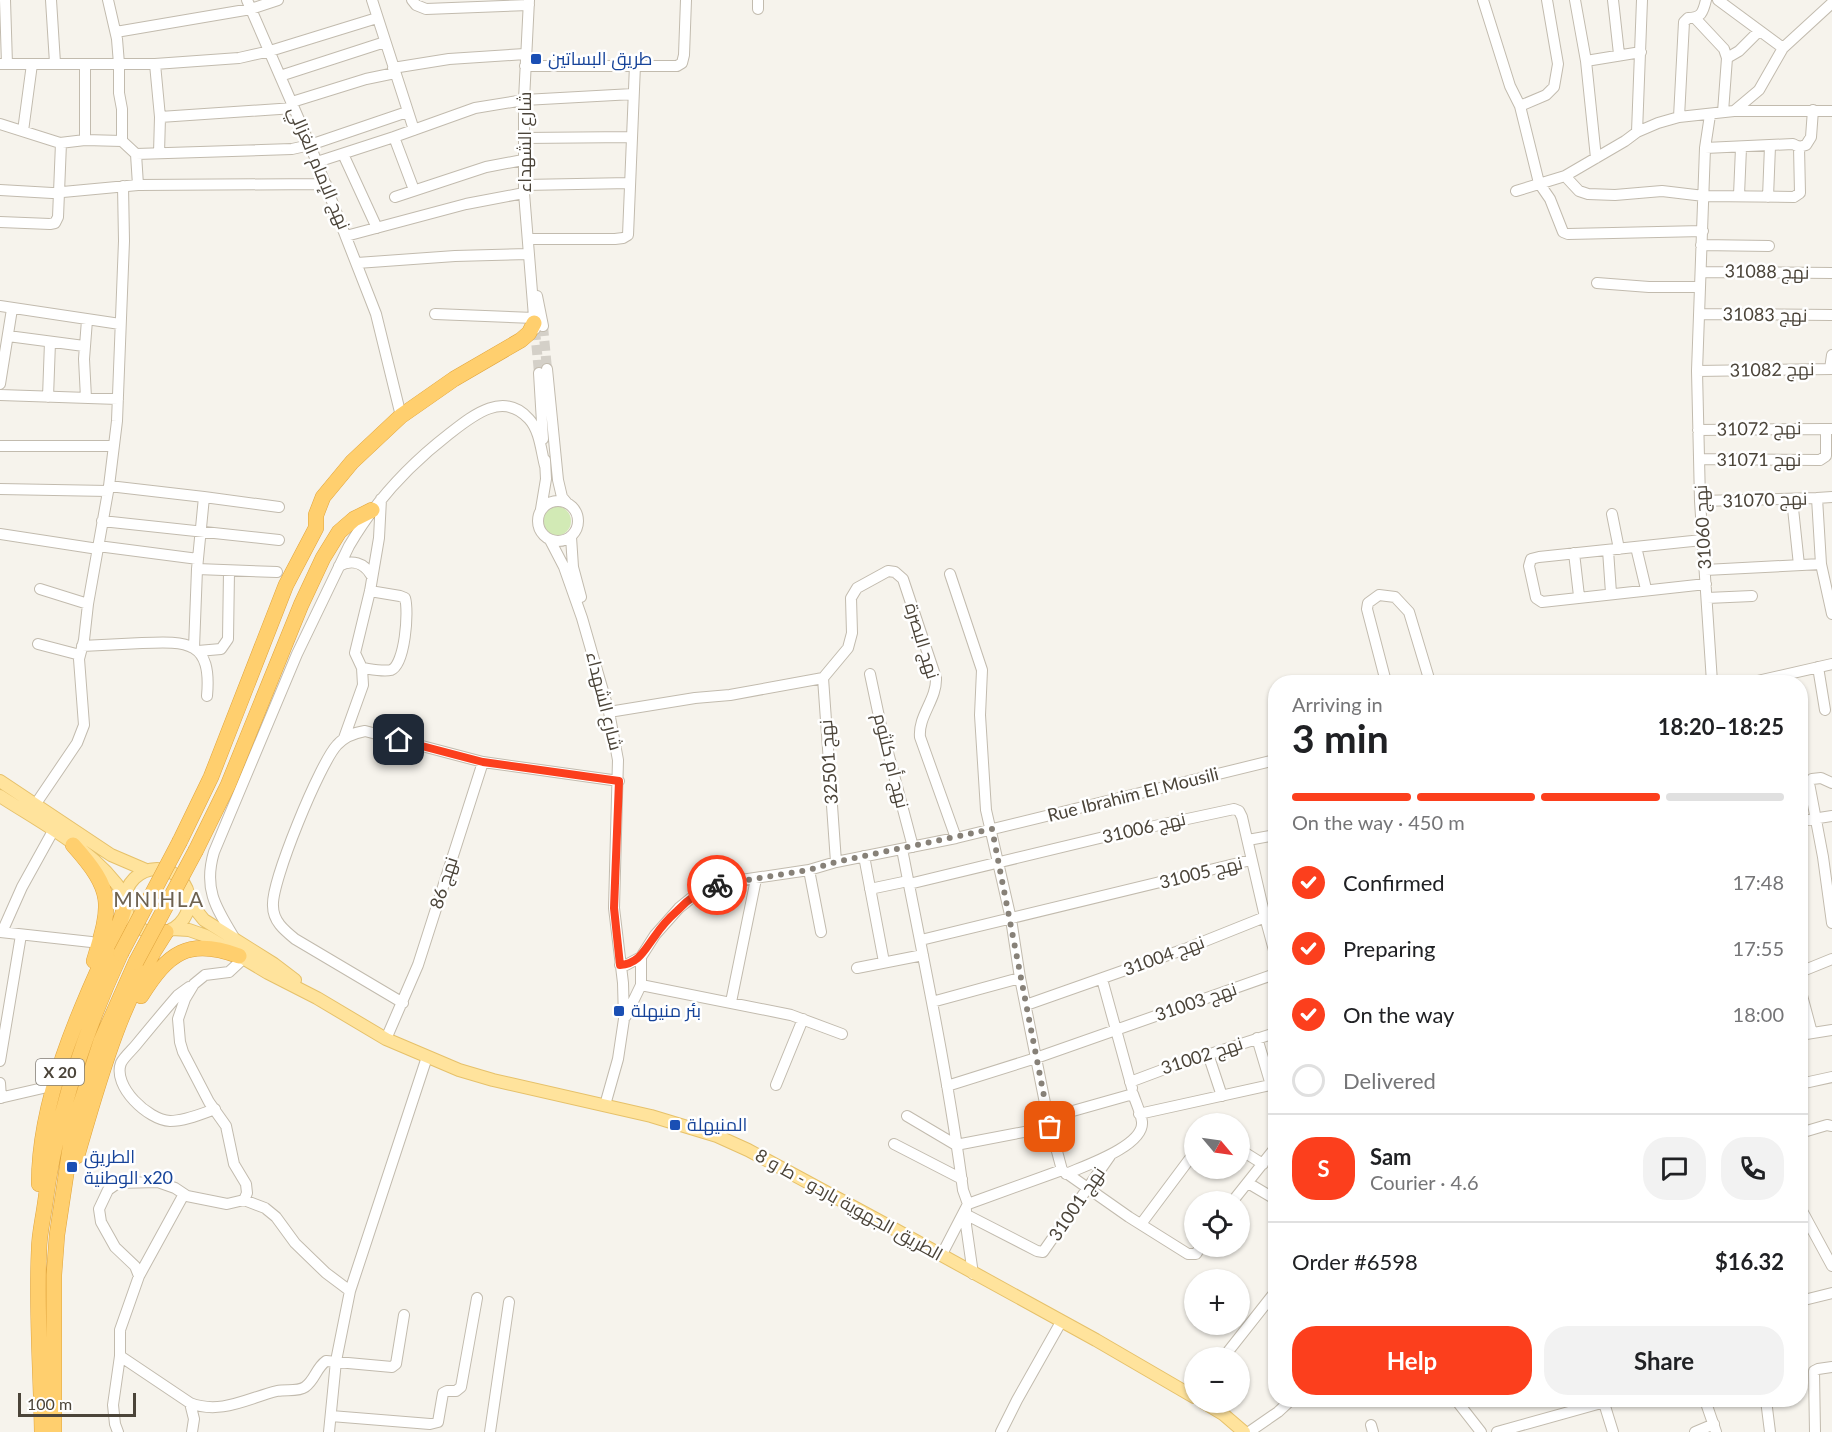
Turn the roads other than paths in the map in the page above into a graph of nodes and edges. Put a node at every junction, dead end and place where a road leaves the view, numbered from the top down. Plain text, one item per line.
1 (5, 0) edge
2 (51, 0) edge
3 (108, 0) edge
4 (278, 0) edge
5 (372, 0) edge
6 (412, 0) edge
7 (686, 0) edge
8 (1483, 0) edge
9 (1547, 0) edge
10 (1575, 0) edge
11 (1613, 0) edge
12 (1642, 0) edge
13 (1706, 0) edge
14 (1718, 0) edge
15 (529, 3) edge
16 (1832, 3) edge
17 (249, 5) edge
18 (377, 18) junction
19 (1695, 18) junction
20 (116, 32) junction
21 (1758, 32) junction
22 (385, 42) junction
23 (1784, 48) junction
24 (270, 51) junction
25 (1641, 52) junction
26 (525, 54) junction
27 (1619, 54) junction
28 (1727, 58) junction
29 (1586, 61) junction
30 (55, 63) junction
31 (4, 64) edge
32 (32, 64) junction
33 (85, 64) junction
34 (119, 64) junction
35 (155, 64) junction
36 (635, 65) junction
37 (525, 66) junction
38 (394, 70) junction
39 (280, 76) junction
40 (633, 94) junction
41 (524, 100) junction
42 (293, 105) junction
43 (1520, 106) junction
44 (1813, 110) junction
45 (1832, 111) edge
46 (407, 112) junction
47 (1729, 112) junction
48 (1710, 115) junction
49 (160, 117) junction
50 (1679, 117) junction
51 (0, 125) edge
52 (414, 130) junction
53 (23, 131) junction
54 (1637, 132) junction
55 (394, 137) junction
56 (632, 137) junction
57 (524, 138) junction
58 (85, 140) junction
59 (122, 141) junction
60 (61, 142) junction
61 (310, 145) junction
62 (1770, 146) junction
63 (1799, 147) junction
64 (1706, 148) junction
65 (1741, 148) junction
66 (159, 153) junction
67 (136, 154) junction
68 (343, 154) junction
69 (1596, 158) junction
70 (524, 160) junction
71 (317, 162) junction
72 (1565, 176) junction
73 (630, 183) junction
74 (1539, 183) junction
75 (326, 184) junction
76 (123, 186) junction
77 (138, 186) junction
78 (0, 189) edge
79 (524, 189) junction
80 (414, 190) junction
81 (1516, 191) dead end
82 (58, 192) junction
83 (1739, 195) junction
84 (1704, 196) junction
85 (394, 197) dead end
86 (1768, 197) junction
87 (0, 222) edge
88 (377, 228) junction
89 (1702, 231) junction
90 (346, 236) junction
91 (529, 239) junction
92 (1701, 245) junction
93 (1769, 246) dead end
94 (529, 254) junction
95 (357, 263) junction
96 (1701, 272) junction
97 (1832, 273) edge
98 (1597, 283) dead end
99 (1700, 287) junction
100 (0, 306) edge
101 (12, 309) junction
102 (435, 314) dead end
103 (1699, 314) junction
104 (1832, 315) edge
105 (87, 320) junction
106 (120, 324) junction
107 (537, 324) junction
108 (8, 336) junction
109 (50, 342) junction
110 (84, 346) junction
111 (1832, 355) edge
112 (1831, 369) edge
113 (1697, 371) junction
114 (0, 384) edge
115 (0, 395) edge
116 (48, 397) junction
117 (86, 398) junction
118 (118, 399) junction
119 (401, 417) junction
120 (1826, 429) edge
121 (1698, 430) junction
122 (0, 446) edge
123 (114, 446) junction
124 (1699, 459) junction
125 (545, 466) junction
126 (109, 488) junction
127 (0, 489) edge
128 (204, 497) junction
129 (1832, 497) edge
130 (1817, 498) junction
131 (1792, 499) junction
132 (1700, 501) junction
133 (567, 503) junction
134 (376, 505) junction
135 (279, 507) dead end
136 (541, 509) junction
137 (1612, 514) dead end
138 (102, 521) junction
139 (200, 531) junction
140 (0, 534) edge
141 (571, 537) junction
142 (279, 540) dead end
143 (549, 540) junction
144 (1702, 540) junction
145 (1636, 547) junction
146 (98, 548) junction
147 (1613, 550) junction
148 (1574, 553) junction
149 (198, 564) junction
150 (1821, 564) junction
151 (1798, 565) junction
152 (339, 566) junction
153 (1705, 570) junction
154 (229, 571) junction
155 (277, 573) dead end
156 (950, 574) dead end
157 (371, 575) junction
158 (1706, 584) junction
159 (40, 589) dead end
160 (1646, 589) junction
161 (370, 591) junction
162 (1611, 593) junction
163 (1580, 596) junction
164 (1752, 596) dead end
165 (1707, 598) junction
166 (88, 604) junction
167 (1832, 614) edge
168 (582, 618) junction
169 (38, 644) dead end
170 (196, 650) junction
171 (81, 651) junction
172 (1832, 664) edge
173 (1818, 667) junction
174 (362, 668) junction
175 (870, 674) dead end
176 (1384, 675) edge
177 (1428, 675) edge
178 (1712, 675) edge
179 (1795, 675) edge
180 (823, 678) junction
181 (207, 696) dead end
182 (1825, 710) dead end
183 (609, 712) junction
184 (348, 736) junction
185 (483, 762) junction
186 (1268, 762) edge
187 (0, 781) edge
188 (619, 781) junction
189 (1832, 783) edge
190 (0, 796) edge
191 (35, 805) junction
192 (1832, 816) edge
193 (1816, 818) junction
194 (1808, 820) edge
195 (992, 829) junction
196 (53, 831) junction
197 (1268, 836) edge
198 (956, 838) junction
199 (1248, 840) junction
200 (73, 845) junction
201 (913, 847) junction
202 (902, 849) junction
203 (864, 856) junction
204 (1251, 860) junction
205 (836, 862) junction
206 (999, 864) junction
207 (146, 870) junction
208 (809, 870) junction
209 (756, 879) junction
210 (908, 883) junction
211 (870, 889) junction
212 (189, 896) junction
213 (125, 901) junction
214 (1264, 917) junction
215 (1011, 919) junction
216 (1832, 923) edge
217 (1268, 930) edge
218 (169, 931) junction
219 (1, 932) edge
220 (821, 932) dead end
221 (21, 935) junction
222 (235, 940) junction
223 (921, 940) junction
224 (91, 942) dead end
225 (923, 955) junction
226 (241, 957) junction
227 (641, 957) junction
228 (1832, 959) edge
229 (884, 962) junction
230 (620, 965) junction
231 (857, 968) dead end
232 (1808, 969) edge
233 (1268, 976) edge
234 (1020, 978) junction
235 (1102, 979) junction
236 (194, 984) junction
237 (641, 985) junction
238 (5, 989) edge
239 (317, 998) junction
240 (731, 1002) junction
241 (932, 1002) junction
242 (403, 1003) junction
243 (1026, 1005) junction
244 (803, 1018) junction
245 (1808, 1018) edge
246 (624, 1019) junction
247 (74, 1027) junction
248 (1117, 1029) junction
249 (1832, 1030) edge
250 (1812, 1033) junction
251 (842, 1034) dead end
252 (1808, 1034) edge
253 (1268, 1035) edge
254 (1257, 1038) junction
255 (386, 1039) junction
256 (1208, 1054) junction
257 (107, 1056) junction
258 (427, 1057) junction
259 (1036, 1058) junction
260 (0, 1060) edge
261 (1268, 1070) edge
262 (1832, 1077) edge
263 (1130, 1082) junction
264 (1808, 1082) edge
265 (0, 1083) edge
266 (56, 1084) junction
267 (776, 1085) dead end
268 (947, 1086) junction
269 (1268, 1086) edge
270 (1133, 1094) junction
271 (1222, 1096) junction
272 (1, 1098) edge
273 (605, 1105) junction
274 (215, 1109) junction
275 (1139, 1113) junction
276 (907, 1116) dead end
277 (1049, 1122) junction
278 (1832, 1126) edge
279 (1808, 1130) edge
280 (894, 1144) dead end
281 (956, 1145) junction
282 (1110, 1155) junction
283 (1250, 1156) edge
284 (1268, 1157) edge
285 (1263, 1164) junction
286 (1184, 1167) edge
287 (1064, 1172) junction
288 (962, 1179) junction
289 (1248, 1183) junction
290 (1088, 1190) junction
291 (1241, 1191) edge
292 (184, 1194) junction
293 (1268, 1195) edge
294 (244, 1200) junction
295 (967, 1208) junction
296 (1808, 1222) edge
297 (1142, 1224) junction
298 (57, 1235) junction
299 (39, 1248) junction
300 (1184, 1251) edge
301 (941, 1256) junction
302 (1832, 1266) edge
303 (973, 1274) junction
304 (139, 1276) junction
305 (350, 1291) junction
306 (1832, 1293) edge
307 (477, 1298) dead end
308 (1808, 1300) edge
309 (1268, 1301) edge
310 (509, 1302) dead end
311 (404, 1315) dead end
312 (1061, 1322) junction
313 (1231, 1347) edge
314 (120, 1356) junction
315 (336, 1361) junction
316 (1828, 1368) edge
317 (1184, 1390) edge
318 (190, 1403) junction
319 (1284, 1407) edge
320 (1462, 1407) edge
321 (1575, 1407) edge
322 (1609, 1407) edge
323 (1708, 1407) edge
324 (1767, 1407) edge
325 (1221, 1413) edge
326 (331, 1416) junction
327 (40, 1428) edge
328 (1715, 1428) edge
329 (54, 1432) edge
330 (118, 1432) edge
331 (192, 1432) edge
332 (329, 1432) edge
333 (490, 1432) edge
334 (1001, 1432) edge
335 (1244, 1432) edge
336 (1250, 1432) edge
337 (1482, 1432) edge
338 (1497, 1432) edge
339 (1613, 1432) edge
340 (1695, 1432) edge
341 (1770, 1432) edge
342 (1815, 1432) edge

1 - 31 street
2 - 30 street
3 - 20 street
4 - 17 street
5 - 18 street
6 - 15 street
7 - 36 street
8 - 43 street
9 - 43 street
10 - 29 street
11 - 27 street
12 - 25 street
13 - 19 street
14 - 21 street
15 - 26 street, شارع الشهداء
16 - 23 street
17 - 20 street
17 - 24 street, نهج الإمام الغزالي
18 - 22 street
18 - 24 street
19 - 28 street
19 - 50 street
20 - 34 street
21 - 23 street
21 - 28 street
22 - 38 street
22 - 39 street
23 - 47 street
24 - 35 street
24 - 39 street, نهج الإمام الغزالي
25 - 27 street
25 - 54 street
26 - 37 street, شارع الشهداء
26 - 38 street
27 - 29 street
28 - 47 street
29 - 69 street
30 - 32 street
30 - 33 street
31 - 32 street
32 - 53 street
33 - 34 street
33 - 58 street
34 - 35 street
34 - 59 street
35 - 49 street
36 - 37 street
36 - 40 street
37 - 41 street, شارع الشهداء
38 - 42 street
38 - 46 street
39 - 42 street, نهج الإمام الغزالي
40 - 41 street
40 - 56 street
41 - 52 street
41 - 57 street, شارع الشهداء
42 - 49 street
42 - 61 street, نهج الإمام الغزالي
43 - 74 street
44 - 45 street
44 - 47 street
44 - 63 street
46 - 52 street
46 - 61 street
47 - 48 street
48 - 50 street
48 - 64 street
49 - 66 street
50 - 54 street
51 - 53 street
52 - 55 street
53 - 60 street
54 - 69 street
55 - 68 street
55 - 80 street
56 - 57 street
56 - 73 street
57 - 70 street, شارع الشهداء
58 - 59 street
58 - 60 street
59 - 67 street
60 - 82 street
61 - 66 street
61 - 71 street, نهج الإمام الغزالي
62 - 63 street
62 - 65 street
62 - 86 street
63 - 86 street
64 - 65 street
64 - 84 street
65 - 83 street
66 - 67 street
67 - 77 street
68 - 71 street
68 - 88 street
69 - 72 street
70 - 79 street, شارع الشهداء
70 - 80 street
71 - 75 street, نهج الإمام الغزالي
72 - 74 street
72 - 84 street
73 - 79 street, نهج الإمام الغزالي
73 - 91 street
74 - 81 street
74 - 89 street
75 - 77 street
75 - 90 street, نهج الإمام الغزالي
76 - 77 street
76 - 82 street
76 - 106 street
78 - 82 street
79 - 88 street, نهج الإمام الغزالي
79 - 91 street, شارع الشهداء
80 - 85 street
82 - 87 street
83 - 84 street
83 - 86 street
84 - 89 street
88 - 90 street, نهج الإمام الغزالي
89 - 92 street
90 - 95 street
91 - 94 street, شارع الشهداء
92 - 93 street
92 - 96 street
94 - 95 street
94 - 107 street, شارع الشهداء
95 - 119 street
96 - 97 street, نهج 31088
96 - 99 street
98 - 99 street
99 - 103 street
100 - 101 street
101 - 105 street
101 - 108 street
102 - 107 street
103 - 104 street, نهج 31083
103 - 113 street, نهج 31060
105 - 106 street
105 - 110 street
106 - 118 street
107 - 119 highway
108 - 109 street
108 - 114 street
109 - 110 street
109 - 116 street
110 - 117 street
111 - 112 street
112 - 113 street, نهج 31082
113 - 121 street, نهج 31060
115 - 116 street
116 - 117 street
117 - 118 street
118 - 123 street
119 - 299 highway, X 20, bridge
120 - 121 street, نهج 31072
120 - 124 street, نهج 31071
121 - 124 street, نهج 31060
122 - 123 street
123 - 126 street
124 - 132 street, نهج 31060
125 - 133 street
125 - 134 street
125 - 136 street
126 - 127 street
126 - 128 street
126 - 138 street
128 - 135 street
128 - 139 street
129 - 130 street
130 - 131 street, نهج 31070
130 - 150 street, نهج 31070
131 - 132 street, نهج 31070
131 - 151 street
132 - 144 street, نهج 31060
133 - 136 street
133 - 141 street
134 - 152 street
134 - 157 street
134 - 298 highway, X 20, bridge
136 - 143 street
137 - 147 street
138 - 139 street
138 - 146 street
139 - 142 street
139 - 149 street
140 - 146 street
141 - 143 street
141 - 168 street
143 - 168 street
144 - 145 street
144 - 153 street, نهج 31060
145 - 147 street
145 - 160 street
146 - 149 street
146 - 166 street
147 - 148 street
147 - 162 street
148 - 163 street
148 - 163 street
149 - 154 street
149 - 170 street
150 - 151 street
150 - 167 street, نهج 31070
151 - 153 street
152 - 157 street
152 - 222 street
153 - 158 street, نهج 31060
154 - 155 street
154 - 170 street
156 - 195 street
157 - 161 street
158 - 160 street
158 - 165 street, نهج 31060
159 - 166 street
160 - 162 street
161 - 174 street
161 - 174 street
162 - 163 street
164 - 165 street
165 - 178 street, نهج 31060
166 - 171 street
168 - 183 street, شارع الشهداء
169 - 171 street
170 - 171 street
170 - 181 street
171 - 191 street
172 - 173 street
173 - 179 street
173 - 182 street
174 - 184 street
175 - 201 street, نهج أم كلثوم
176 - 177 street
180 - 183 street
180 - 198 street, نهج البصرة
180 - 205 street, نهج 32501
183 - 188 street, شارع الشهداء
184 - 185 street
184 - 242 street
185 - 188 street
185 - 242 street, نهج 86
186 - 195 street, Rue Ibrahim El Mousili
187 - 191 main road
188 - 230 street, شارع الشهداء
189 - 193 street
190 - 196 main road
191 - 207 main road
192 - 193 street
193 - 194 street
193 - 216 street
195 - 198 street, Rue Ibrahim El Mousili
195 - 206 street
196 - 200 main road
196 - 219 street
197 - 199 street
198 - 201 street, Rue Ibrahim El Mousili
199 - 204 street, نهج 31006
199 - 206 street, نهج 31006
200 - 213 main road
200 - 247 highway
201 - 202 street, Rue Ibrahim El Mousili
202 - 203 street, Rue Ibrahim El Mousili
202 - 210 street
203 - 205 street, Rue Ibrahim El Mousili
203 - 211 street
204 - 214 street, نهج 31005
204 - 215 street, نهج 31005
205 - 208 street, Rue Ibrahim El Mousili
206 - 210 street
206 - 215 street
207 - 212 main road
207 - 213 main road
208 - 209 street, Rue Ibrahim El Mousili
208 - 220 street
209 - 227 street, Rue Ibrahim El Mousili
209 - 240 street
210 - 211 street
210 - 223 street
211 - 229 street
212 - 218 main road
212 - 222 main road, الطريق الجهوية باردو - ط و 8
213 - 218 main road
213 - 247 highway, X 20
214 - 217 street, نهج 31005
214 - 235 street, نهج 31004
215 - 223 street, نهج 31005
215 - 234 street
218 - 226 main road, الطريق الجهوية باردو - ط و 8
218 - 257 highway, X 20
219 - 221 street
221 - 224 street
221 - 238 street
222 - 239 main road, الطريق الجهوية باردو - ط و 8
223 - 225 street
225 - 229 street
225 - 241 street
226 - 236 street
226 - 239 main road, الطريق الجهوية باردو - ط و 8
226 - 257 highway
227 - 230 street
227 - 237 street
228 - 232 street
229 - 231 street
230 - 246 street, شارع الشهداء
233 - 248 street, نهج 31003
234 - 241 street
234 - 243 street
235 - 243 street, نهج 31004
235 - 248 street
236 - 274 street
236 - 274 street
237 - 240 street
237 - 246 street
238 - 260 street
239 - 255 main road, الطريق الجهوية باردو - ط و 8
240 - 244 street
241 - 268 street
242 - 255 street, نهج 86
243 - 259 street
244 - 251 street
244 - 267 street
245 - 250 street
246 - 273 street, شارع الشهداء
247 - 266 highway, X 20
248 - 259 street, نهج 31003
248 - 263 street
249 - 250 street
250 - 252 street
253 - 254 street, نهج 31002
254 - 256 street, نهج 31002
254 - 261 street
255 - 258 main road, الطريق الجهوية باردو - ط و 8
256 - 263 street, نهج 31002
256 - 271 street
257 - 298 highway, X 20
258 - 273 main road, الطريق الجهوية باردو - ط و 8
258 - 305 street
259 - 268 street, نهج 31003
259 - 277 street
262 - 264 street
263 - 270 street
265 - 272 street
266 - 272 street
266 - 299 highway, X 20
268 - 281 street
269 - 271 street
270 - 275 street
270 - 277 street
271 - 275 street
273 - 301 main road, الطريق الجهوية باردو - ط و 8
274 - 294 street
275 - 282 street
276 - 281 street
277 - 281 street
277 - 287 street
278 - 279 street
280 - 288 street
281 - 288 street
282 - 287 street
282 - 290 street, نهج 31001
283 - 285 street
284 - 285 street
285 - 289 street
286 - 297 street
287 - 290 street
287 - 295 street
288 - 295 street
289 - 291 street
289 - 293 street
290 - 295 street, نهج 31001
290 - 297 street
292 - 294 street
292 - 304 street
292 - 304 street
294 - 305 street
295 - 301 street
295 - 303 street
296 - 302 street
297 - 300 street
298 - 329 highway, X 20
299 - 327 highway, X 20
301 - 303 main road, الطريق الجهوية باردو - ط و 8
303 - 312 main road, الطريق الجهوية باردو - ط و 8
304 - 314 street
305 - 315 street
306 - 308 street
307 - 326 street
309 - 313 street
310 - 333 street
311 - 315 street
312 - 317 main road, الطريق الجهوية باردو - ط و 8
312 - 334 street
314 - 318 street
314 - 330 street
315 - 318 street
315 - 326 street
316 - 342 street
318 - 331 street
319 - 336 street
320 - 337 street
321 - 338 street
322 - 339 street
323 - 328 street
324 - 341 street
325 - 335 main road, الطريق الجهوية باردو - ط و 8
326 - 332 street
328 - 340 street

